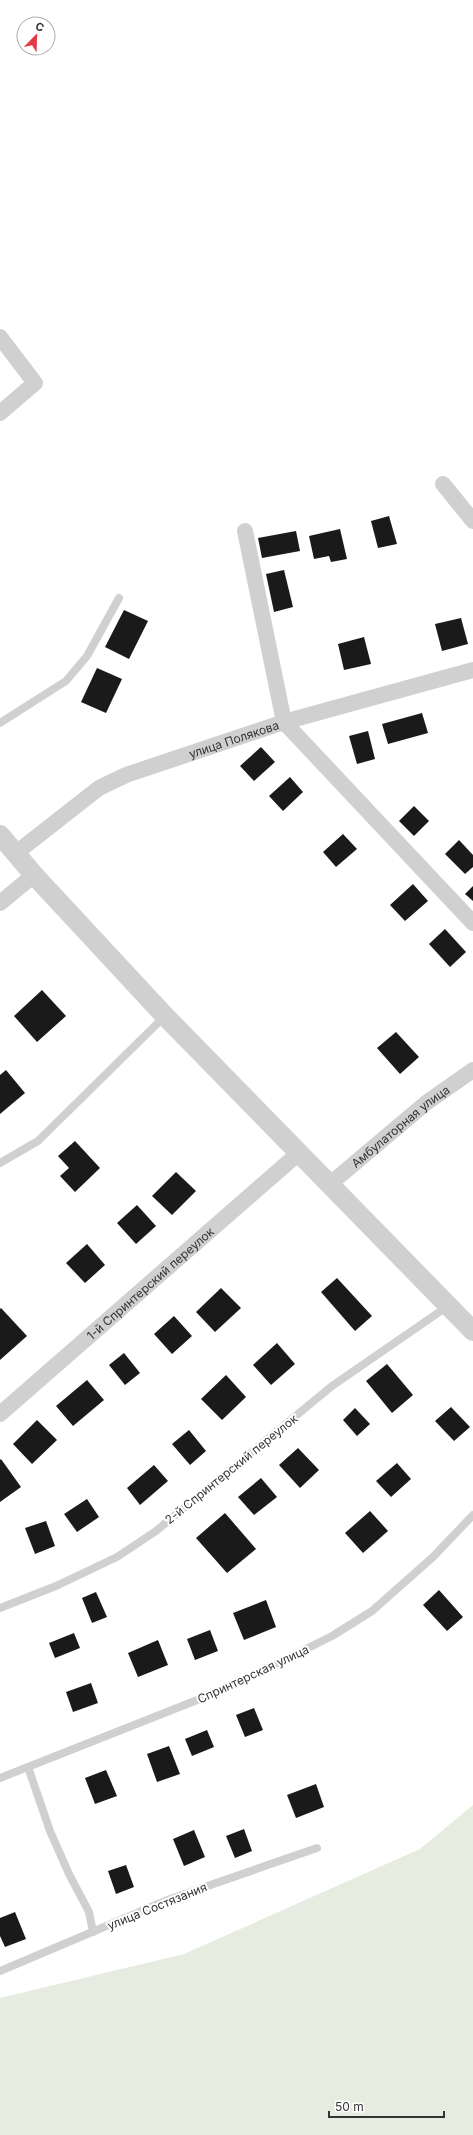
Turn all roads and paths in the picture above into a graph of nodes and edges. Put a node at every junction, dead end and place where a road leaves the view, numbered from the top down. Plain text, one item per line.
1 (0, 337) edge
2 (0, 413) edge
3 (444, 484) dead end
4 (473, 522) edge
5 (245, 531) dead end
6 (119, 598) dead end
7 (473, 670) edge
8 (284, 722) junction
9 (0, 723) edge
10 (0, 834) edge
11 (16, 853) junction
12 (34, 875) junction
13 (0, 904) edge
14 (473, 923) edge
15 (165, 1016) junction
16 (473, 1070) edge
17 (300, 1152) junction
18 (0, 1163) edge
19 (330, 1184) junction
20 (448, 1306) junction
21 (473, 1331) edge
22 (0, 1414) edge
23 (473, 1515) edge
24 (0, 1608) edge
25 (28, 1767) junction
26 (0, 1778) edge
27 (317, 1848) dead end
28 (93, 1932) junction
29 (0, 1971) edge

1 - 2 street
3 - 4 street
5 - 8 street
6 - 9 lane
7 - 8 street, улица Полякова
8 - 11 street, улица Полякова
8 - 14 street
10 - 11 street
11 - 12 street
12 - 13 street
12 - 15 street
15 - 17 street
15 - 18 lane
16 - 19 street, Амбулаторная улица
17 - 19 street
17 - 22 street, 1-й Спринтерский переулок
19 - 20 street
20 - 21 street
20 - 24 lane, 2-й Спринтерский переулок
23 - 25 lane, Спринтерская улица
25 - 26 lane, Спринтерская улица
25 - 28 lane
27 - 28 lane, улица Состязания
28 - 29 lane, улица Состязания

